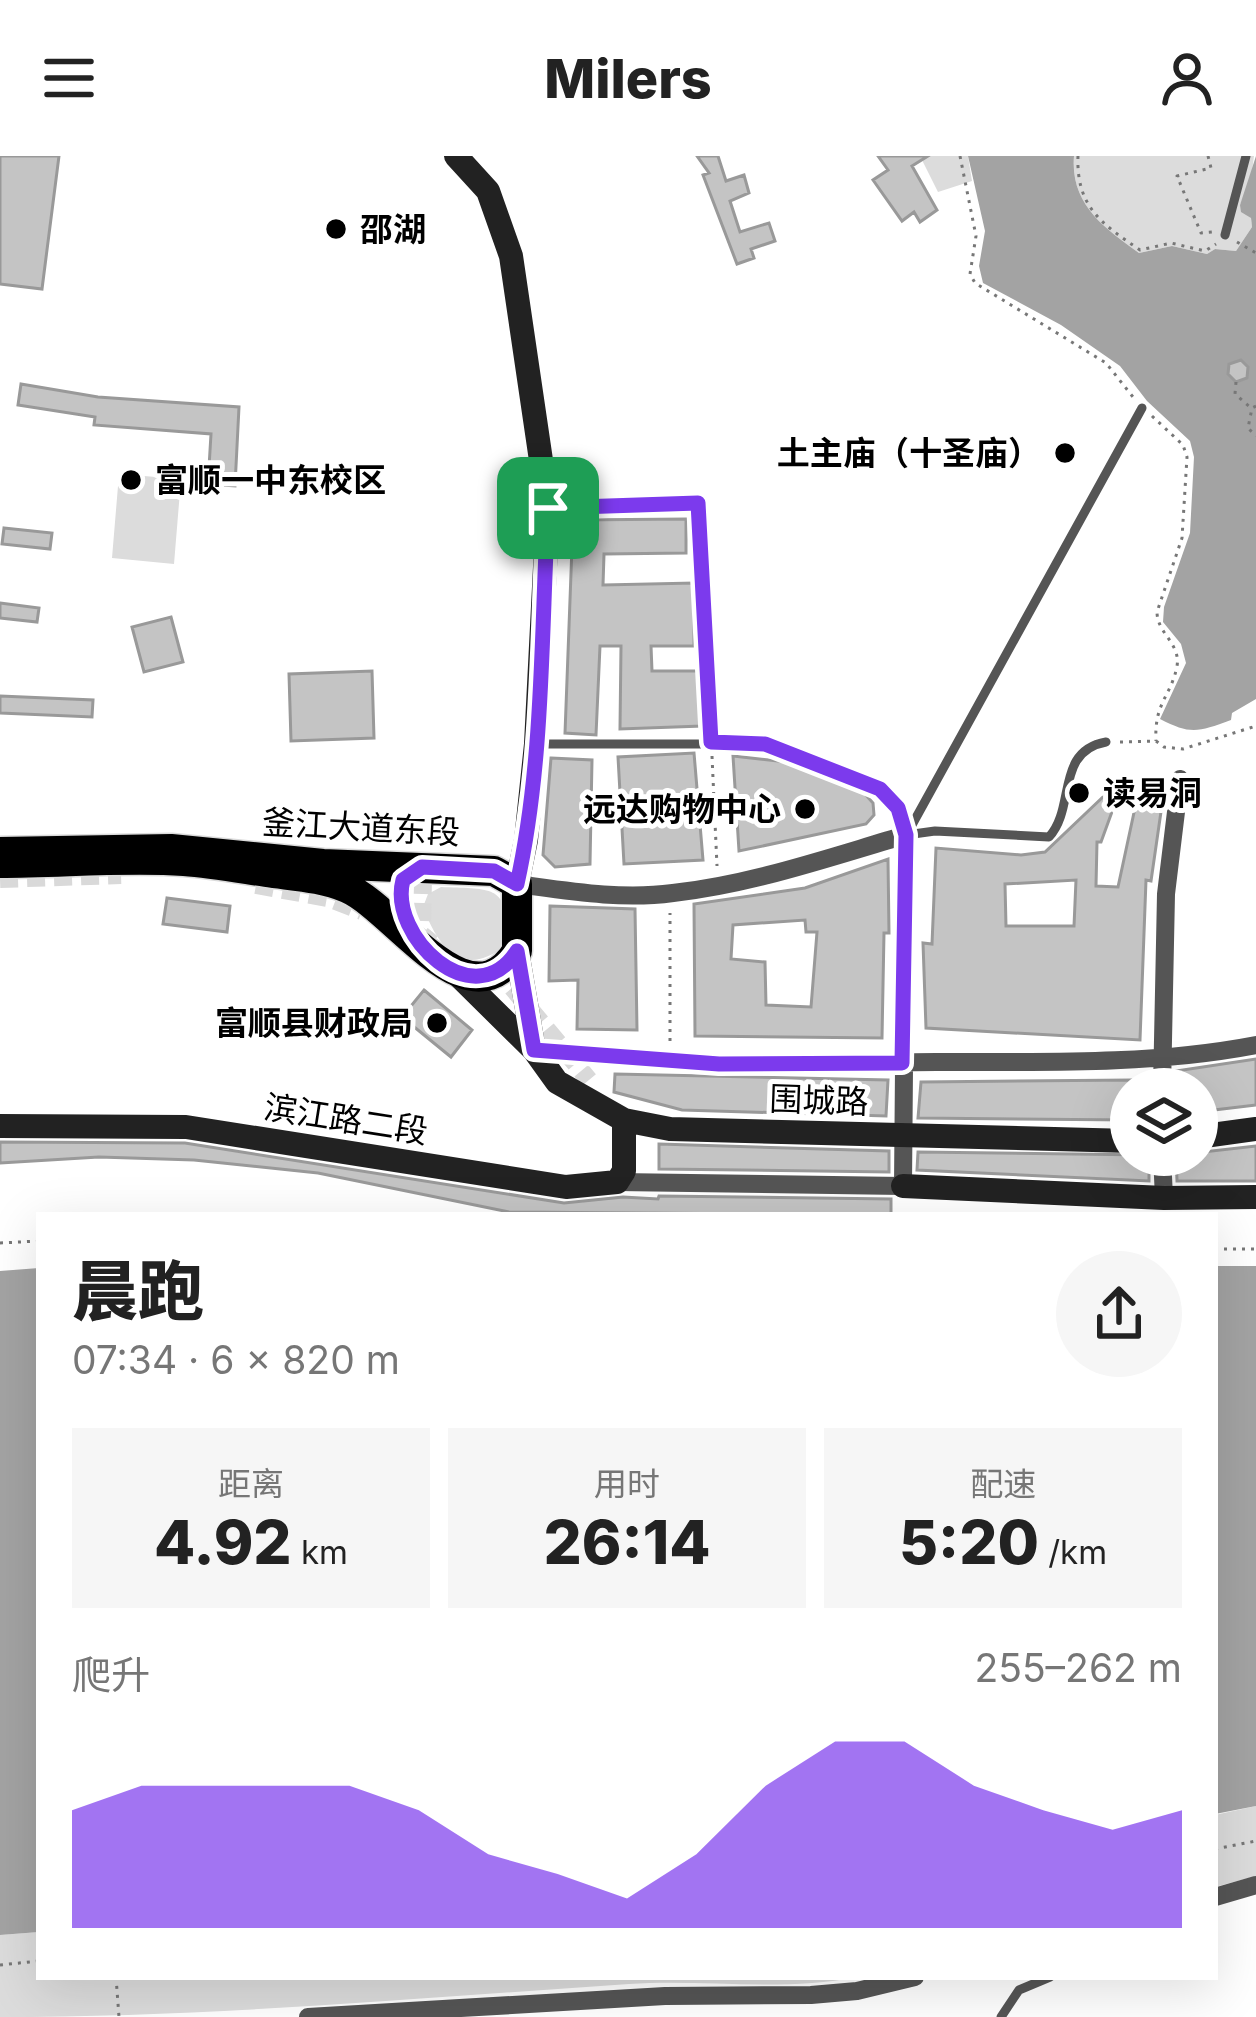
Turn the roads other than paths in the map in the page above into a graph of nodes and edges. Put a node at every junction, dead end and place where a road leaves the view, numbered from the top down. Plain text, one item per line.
1 (457, 156) edge
2 (1246, 156) edge
3 (1225, 235) road end
4 (1142, 408) road end
5 (1106, 742) road end
6 (536, 744) junction
7 (1180, 779) dead end
8 (906, 835) junction
9 (0, 852) edge
10 (0, 863) edge
11 (422, 867) junction
12 (517, 884) junction
13 (419, 944) junction
14 (517, 951) junction
15 (459, 976) junction
16 (1256, 1045) edge
17 (534, 1050) junction
18 (1162, 1056) junction
19 (902, 1063) junction
20 (1162, 1068) edge
21 (624, 1120) junction
22 (0, 1126) edge
23 (1256, 1129) edge
24 (1218, 1134) edge
25 (903, 1136) junction
26 (1110, 1141) edge
27 (1163, 1176) edge
28 (617, 1182) junction
29 (903, 1186) junction
30 (1256, 1197) edge
31 (1164, 1198) junction
32 (1256, 1886) edge
33 (1218, 1896) edge
34 (902, 1980) edge
35 (1043, 1980) edge
36 (308, 2017) edge
37 (1000, 2017) edge

1 - 6 street
2 - 3 lane
4 - 8 lane
5 - 8 lane
6 - 8 lane
6 - 12 street
7 - 18 street
8 - 12 street
8 - 19 street
9 - 11 main road, 釜江大道东段
10 - 13 main road, 釜江大道东段
11 - 12 main road, 釜江大道东段
11 - 13 main road
12 - 14 main road
13 - 15 main road, 釜江大道东段
14 - 15 main road
14 - 17 street
15 - 17 street, 围城路
16 - 18 street
17 - 19 street
17 - 21 street, 围城路
18 - 19 street
18 - 20 street
19 - 25 street
21 - 25 street, 围城路
21 - 28 street
22 - 28 street, 滨江路二段
23 - 24 street
25 - 26 street, 围城路
25 - 29 street
27 - 31 street
28 - 29 street
29 - 31 street
30 - 31 street
32 - 33 street
34 - 36 street
35 - 37 lane

